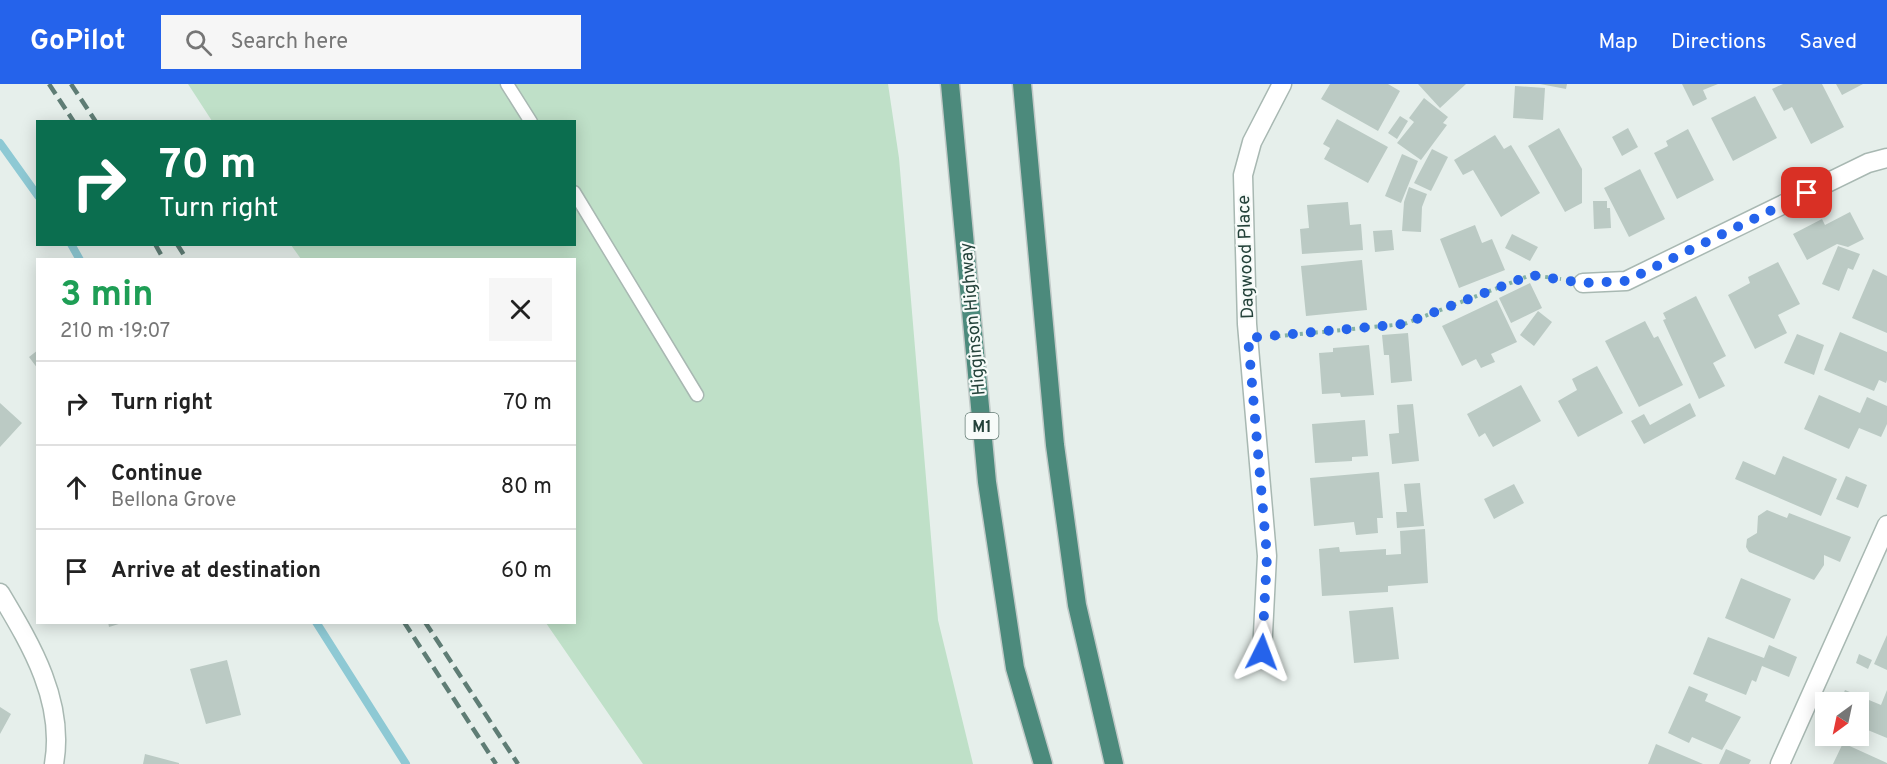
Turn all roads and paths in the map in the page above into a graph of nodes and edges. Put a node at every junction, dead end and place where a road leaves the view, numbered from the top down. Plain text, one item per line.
1 (507, 84) edge
2 (950, 84) edge
3 (1022, 84) edge
4 (1282, 84) edge
5 (530, 120) edge
6 (1887, 158) edge
7 (576, 195) edge
8 (1583, 283) joint
9 (1248, 338) junction
10 (697, 395) dead end
11 (1887, 525) edge
12 (0, 593) edge
13 (1262, 652) dead end
14 (54, 764) edge
15 (1043, 764) edge
16 (1114, 764) edge
17 (1780, 764) edge

1 - 5 lane
2 - 15 highway, Higginson Highway / M1
3 - 16 highway
4 - 9 street, Dagwood Place
6 - 8 street
7 - 10 lane
8 - 9 path
9 - 13 street, Dagwood Place
11 - 17 street
12 - 14 street

